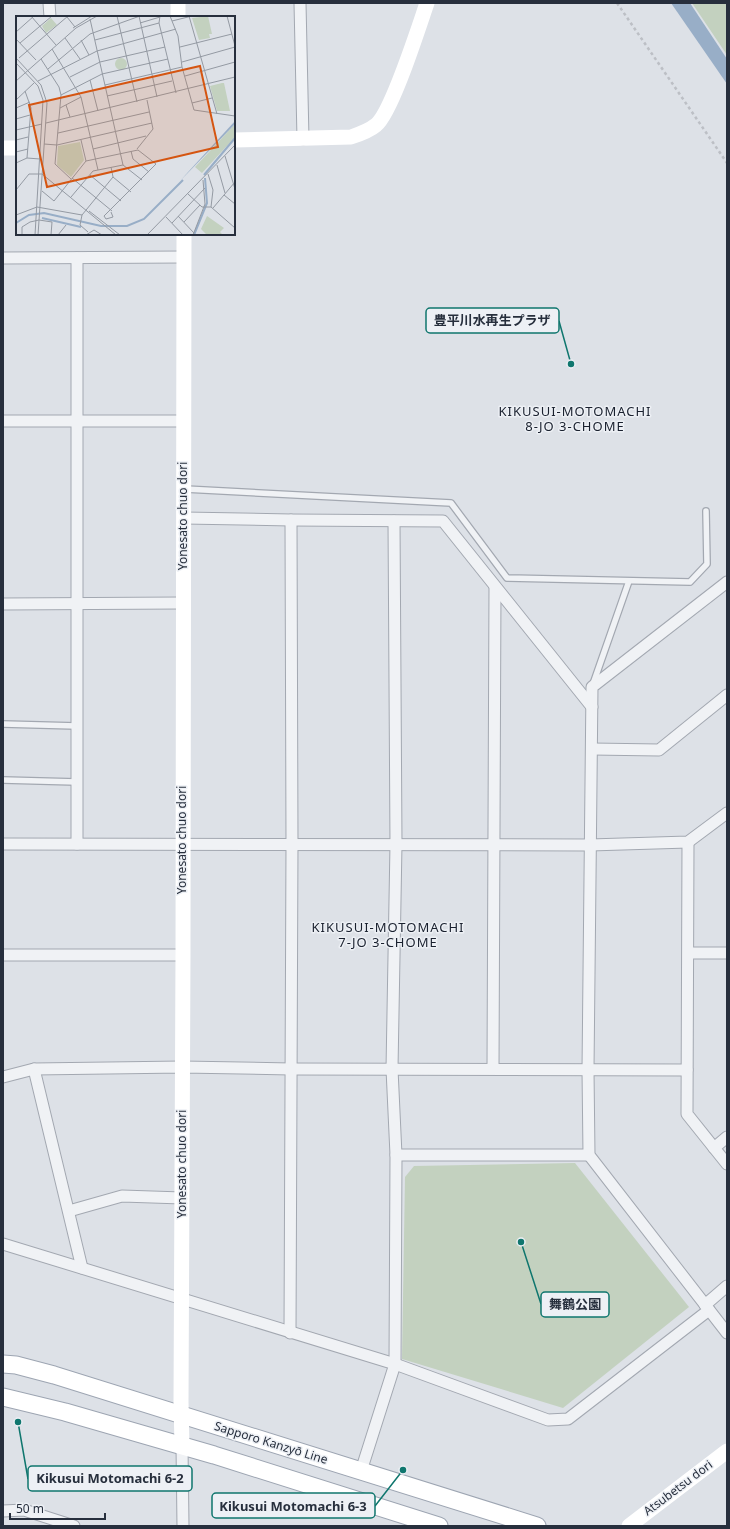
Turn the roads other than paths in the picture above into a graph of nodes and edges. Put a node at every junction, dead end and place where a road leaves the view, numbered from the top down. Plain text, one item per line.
1 (49, 3) edge
2 (178, 3) edge
3 (300, 3) edge
4 (427, 3) edge
5 (50, 16) edge
6 (178, 16) edge
7 (303, 139) junction
8 (235, 140) edge
9 (3, 148) edge
10 (16, 148) edge
11 (184, 235) edge
12 (184, 257) junction
13 (3, 258) edge
14 (77, 258) junction
15 (3, 421) edge
16 (76, 421) junction
17 (183, 421) junction
18 (183, 489) junction
19 (706, 510) dead end
20 (184, 518) junction
21 (291, 520) junction
22 (394, 521) junction
23 (629, 581) junction
24 (727, 582) edge
25 (494, 586) junction
26 (77, 603) junction
27 (182, 603) junction
28 (3, 604) edge
29 (592, 687) junction
30 (727, 695) edge
31 (592, 707) junction
32 (3, 724) edge
33 (77, 726) junction
34 (592, 749) junction
35 (3, 780) edge
36 (77, 782) junction
37 (727, 813) edge
38 (688, 842) junction
39 (3, 844) edge
40 (77, 844) junction
41 (292, 844) junction
42 (396, 844) junction
43 (495, 844) junction
44 (590, 844) junction
45 (182, 845) junction
46 (689, 953) junction
47 (727, 953) edge
48 (3, 955) edge
49 (183, 955) junction
50 (182, 1067) junction
51 (493, 1068) junction
52 (34, 1069) junction
53 (291, 1069) junction
54 (392, 1069) junction
55 (588, 1070) junction
56 (687, 1070) junction
57 (3, 1077) edge
58 (727, 1137) edge
59 (714, 1148) junction
60 (396, 1155) junction
61 (589, 1155) junction
62 (727, 1164) edge
63 (182, 1198) junction
64 (69, 1211) junction
65 (3, 1244) edge
66 (82, 1268) junction
67 (727, 1286) edge
68 (182, 1298) junction
69 (707, 1308) junction
70 (290, 1333) junction
71 (727, 1333) edge
72 (3, 1364) edge
73 (395, 1364) junction
74 (3, 1397) edge
75 (181, 1415) junction
76 (182, 1446) junction
77 (727, 1451) edge
78 (361, 1471) junction
79 (3, 1511) edge
80 (74, 1526) edge
81 (183, 1526) edge
82 (439, 1526) edge
83 (537, 1526) edge
84 (629, 1526) edge

1 - 5 street
2 - 6 street
3 - 7 street
4 - 7 street
7 - 8 street
9 - 10 street
11 - 12 street, Yonesato chuo dori
12 - 14 street
12 - 17 street, Yonesato chuo dori
13 - 14 street
14 - 16 street
15 - 16 street
16 - 17 street
16 - 26 street
17 - 18 street, Yonesato chuo dori
18 - 20 street, Yonesato chuo dori
18 - 23 lane
19 - 23 lane
20 - 21 street
20 - 27 street, Yonesato chuo dori
21 - 22 street
21 - 41 street
22 - 25 street
22 - 42 street
23 - 29 lane
24 - 29 street
25 - 31 street
25 - 43 street
26 - 27 street
26 - 28 street
26 - 33 street
27 - 45 street, Yonesato chuo dori
29 - 31 street
30 - 34 street
31 - 34 street
32 - 33 lane
33 - 36 street
34 - 44 street
35 - 36 lane
36 - 40 street
37 - 38 street
38 - 44 street
38 - 46 street
39 - 40 street
40 - 45 street
41 - 42 street
41 - 45 street
41 - 53 street
42 - 43 street
42 - 54 street
43 - 44 street
43 - 51 street
44 - 55 street
45 - 49 street, Yonesato chuo dori
46 - 47 street
46 - 56 street
48 - 49 street
49 - 50 street, Yonesato chuo dori
50 - 52 street
50 - 53 street
50 - 63 street, Yonesato chuo dori
51 - 54 street
51 - 55 street
52 - 57 street
52 - 64 street
53 - 54 street
53 - 70 street
54 - 60 street
55 - 56 street
55 - 61 street
56 - 59 street
58 - 59 street
59 - 62 street
60 - 61 street
60 - 73 street
61 - 69 street
63 - 64 street
63 - 68 street, Yonesato chuo dori
64 - 66 street
65 - 66 street
66 - 68 street
67 - 69 street
68 - 70 street
68 - 75 street, Yonesato chuo dori
69 - 71 street
69 - 73 street
70 - 73 street
72 - 75 main road, Sapporo Kanzyō Line
73 - 78 street
74 - 76 main road
75 - 76 street, Yonesato chuo dori
75 - 78 main road, Sapporo Kanzyō Line
76 - 81 street
76 - 82 main road
77 - 84 street, Atsubetsu dori
78 - 83 main road, Sapporo Kanzyō Line
79 - 80 street

